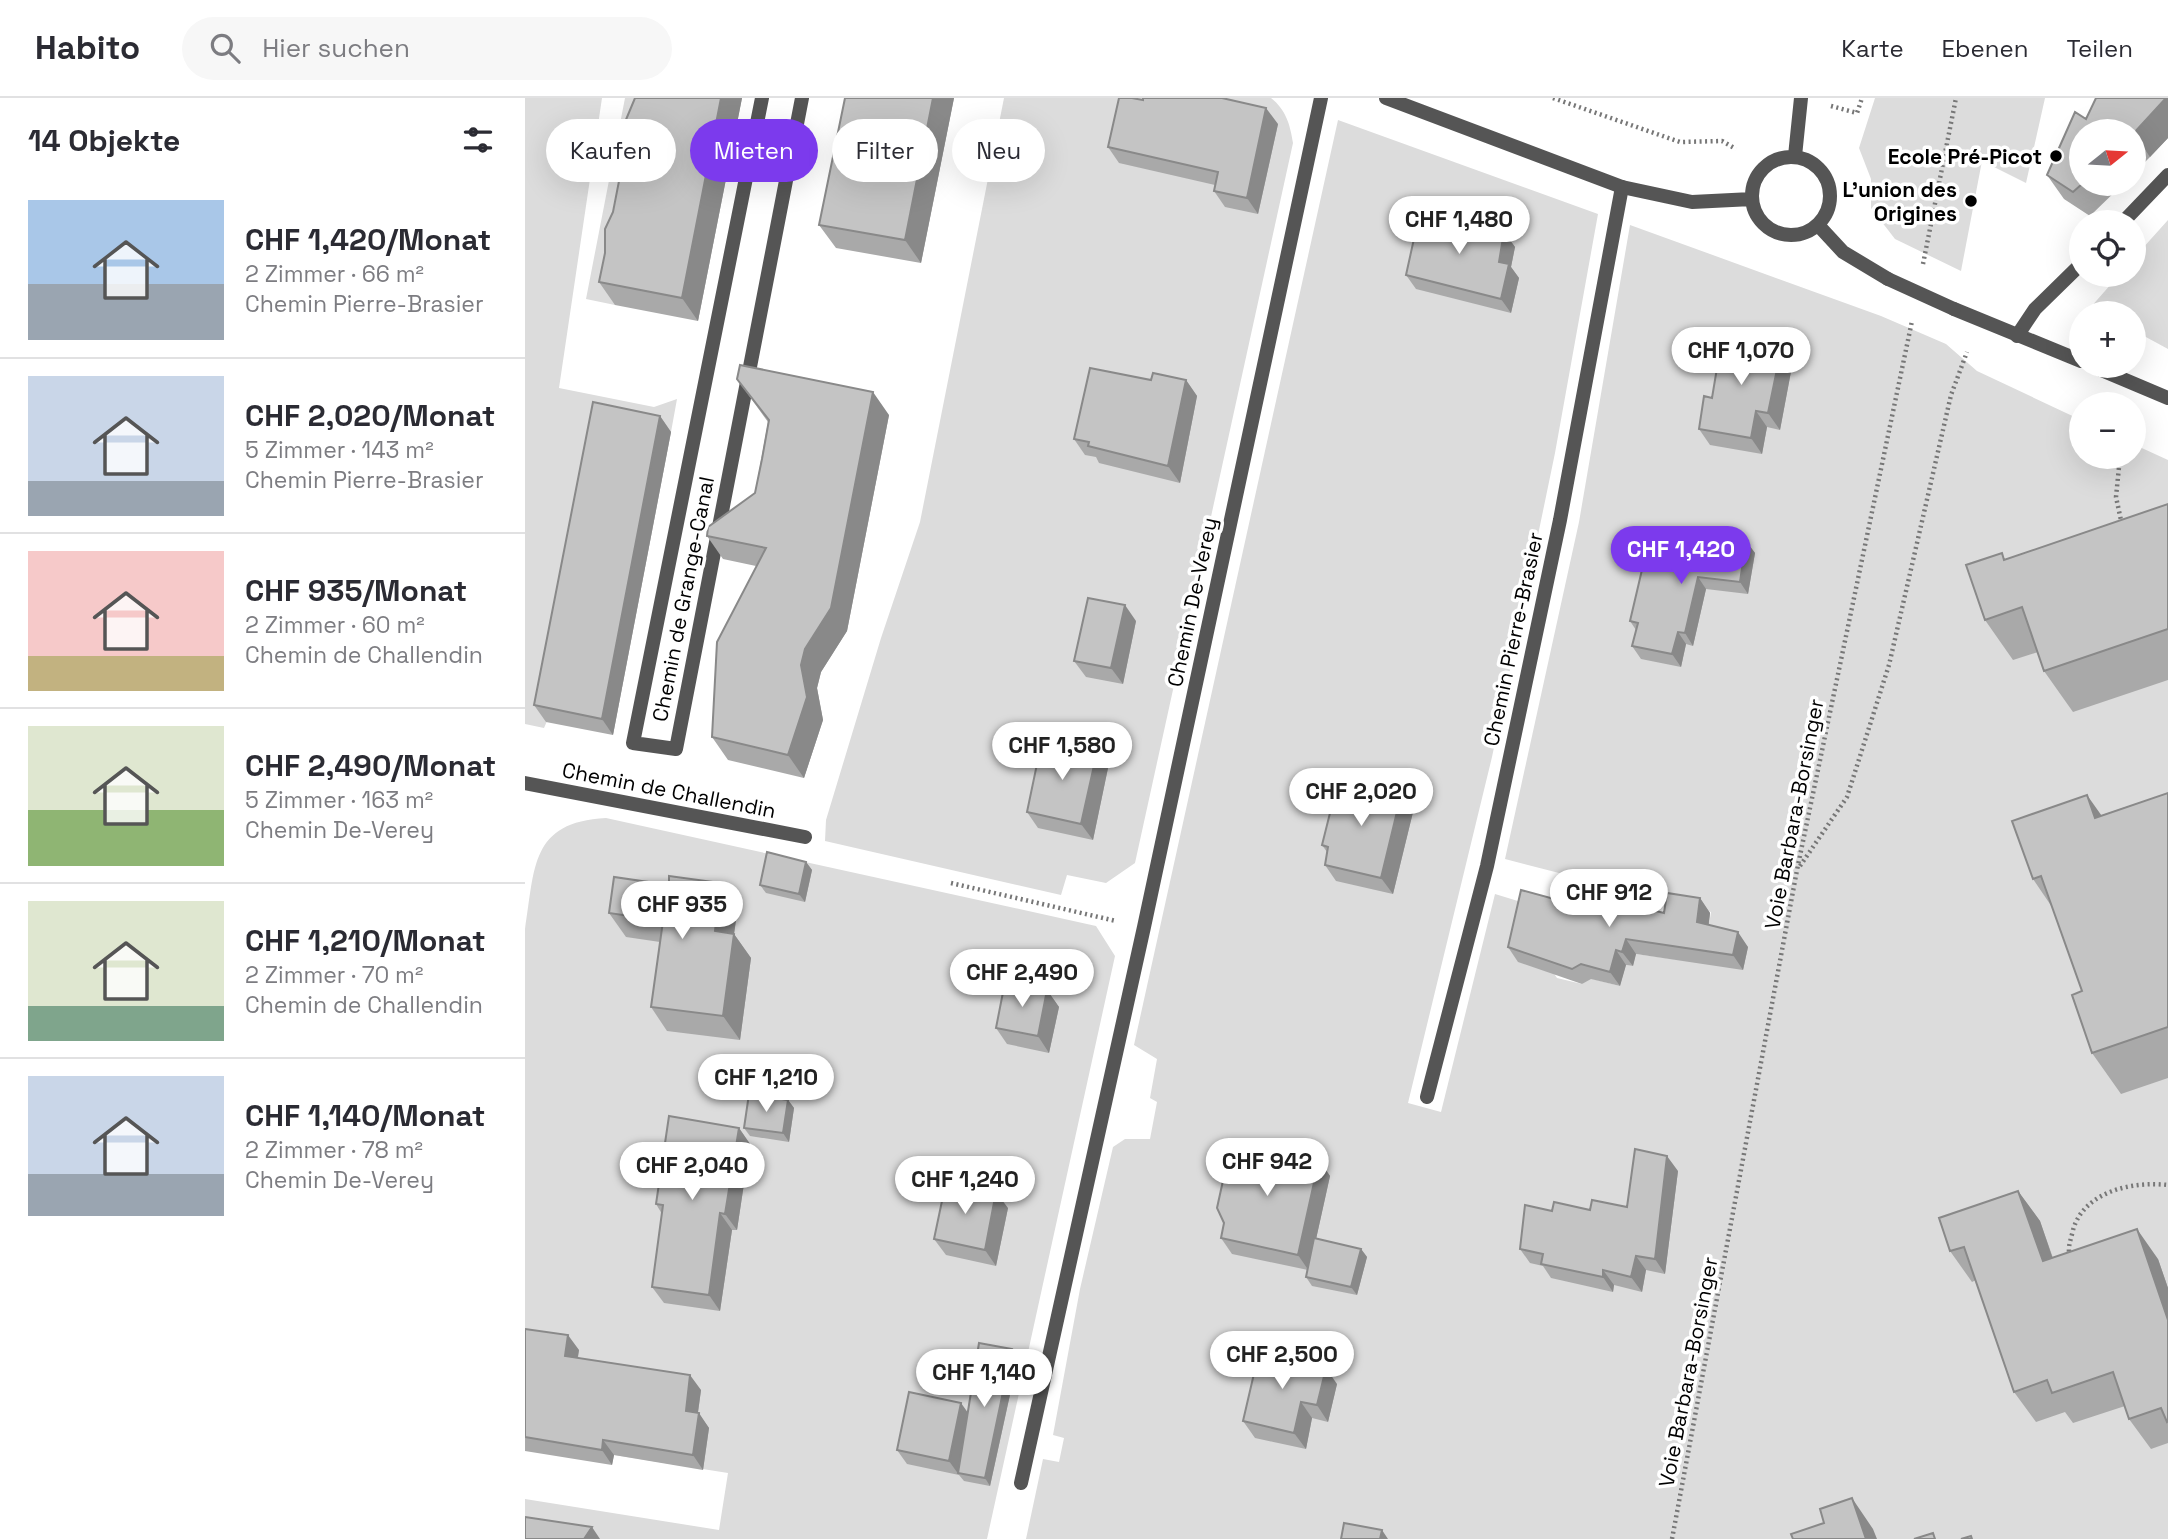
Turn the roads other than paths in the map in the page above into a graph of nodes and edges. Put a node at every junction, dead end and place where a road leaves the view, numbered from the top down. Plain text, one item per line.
1 (762, 98) edge
2 (802, 98) edge
3 (1321, 98) edge
4 (1386, 98) edge
5 (1801, 98) edge
6 (1795, 156) junction
7 (2168, 175) edge
8 (1622, 187) junction
9 (1752, 200) junction
10 (2134, 210) edge
11 (1818, 225) junction
12 (2069, 276) edge
13 (2017, 336) junction
14 (2069, 356) edge
15 (2120, 378) edge
16 (2168, 398) edge
17 (525, 783) edge
18 (805, 837) dead end
19 (1427, 1097) dead end
20 (1021, 1483) dead end

1 - 2 street, Chemin de Grange-Canal
3 - 20 street, Chemin De-Verey
4 - 8 street
5 - 6 street
6 - 9 street
6 - 11 street
7 - 10 street
8 - 9 street
8 - 19 street, Chemin Pierre-Brasier
9 - 11 street
11 - 13 street, bridge
12 - 13 street
13 - 14 street
15 - 16 street
17 - 18 street, Chemin de Challendin

